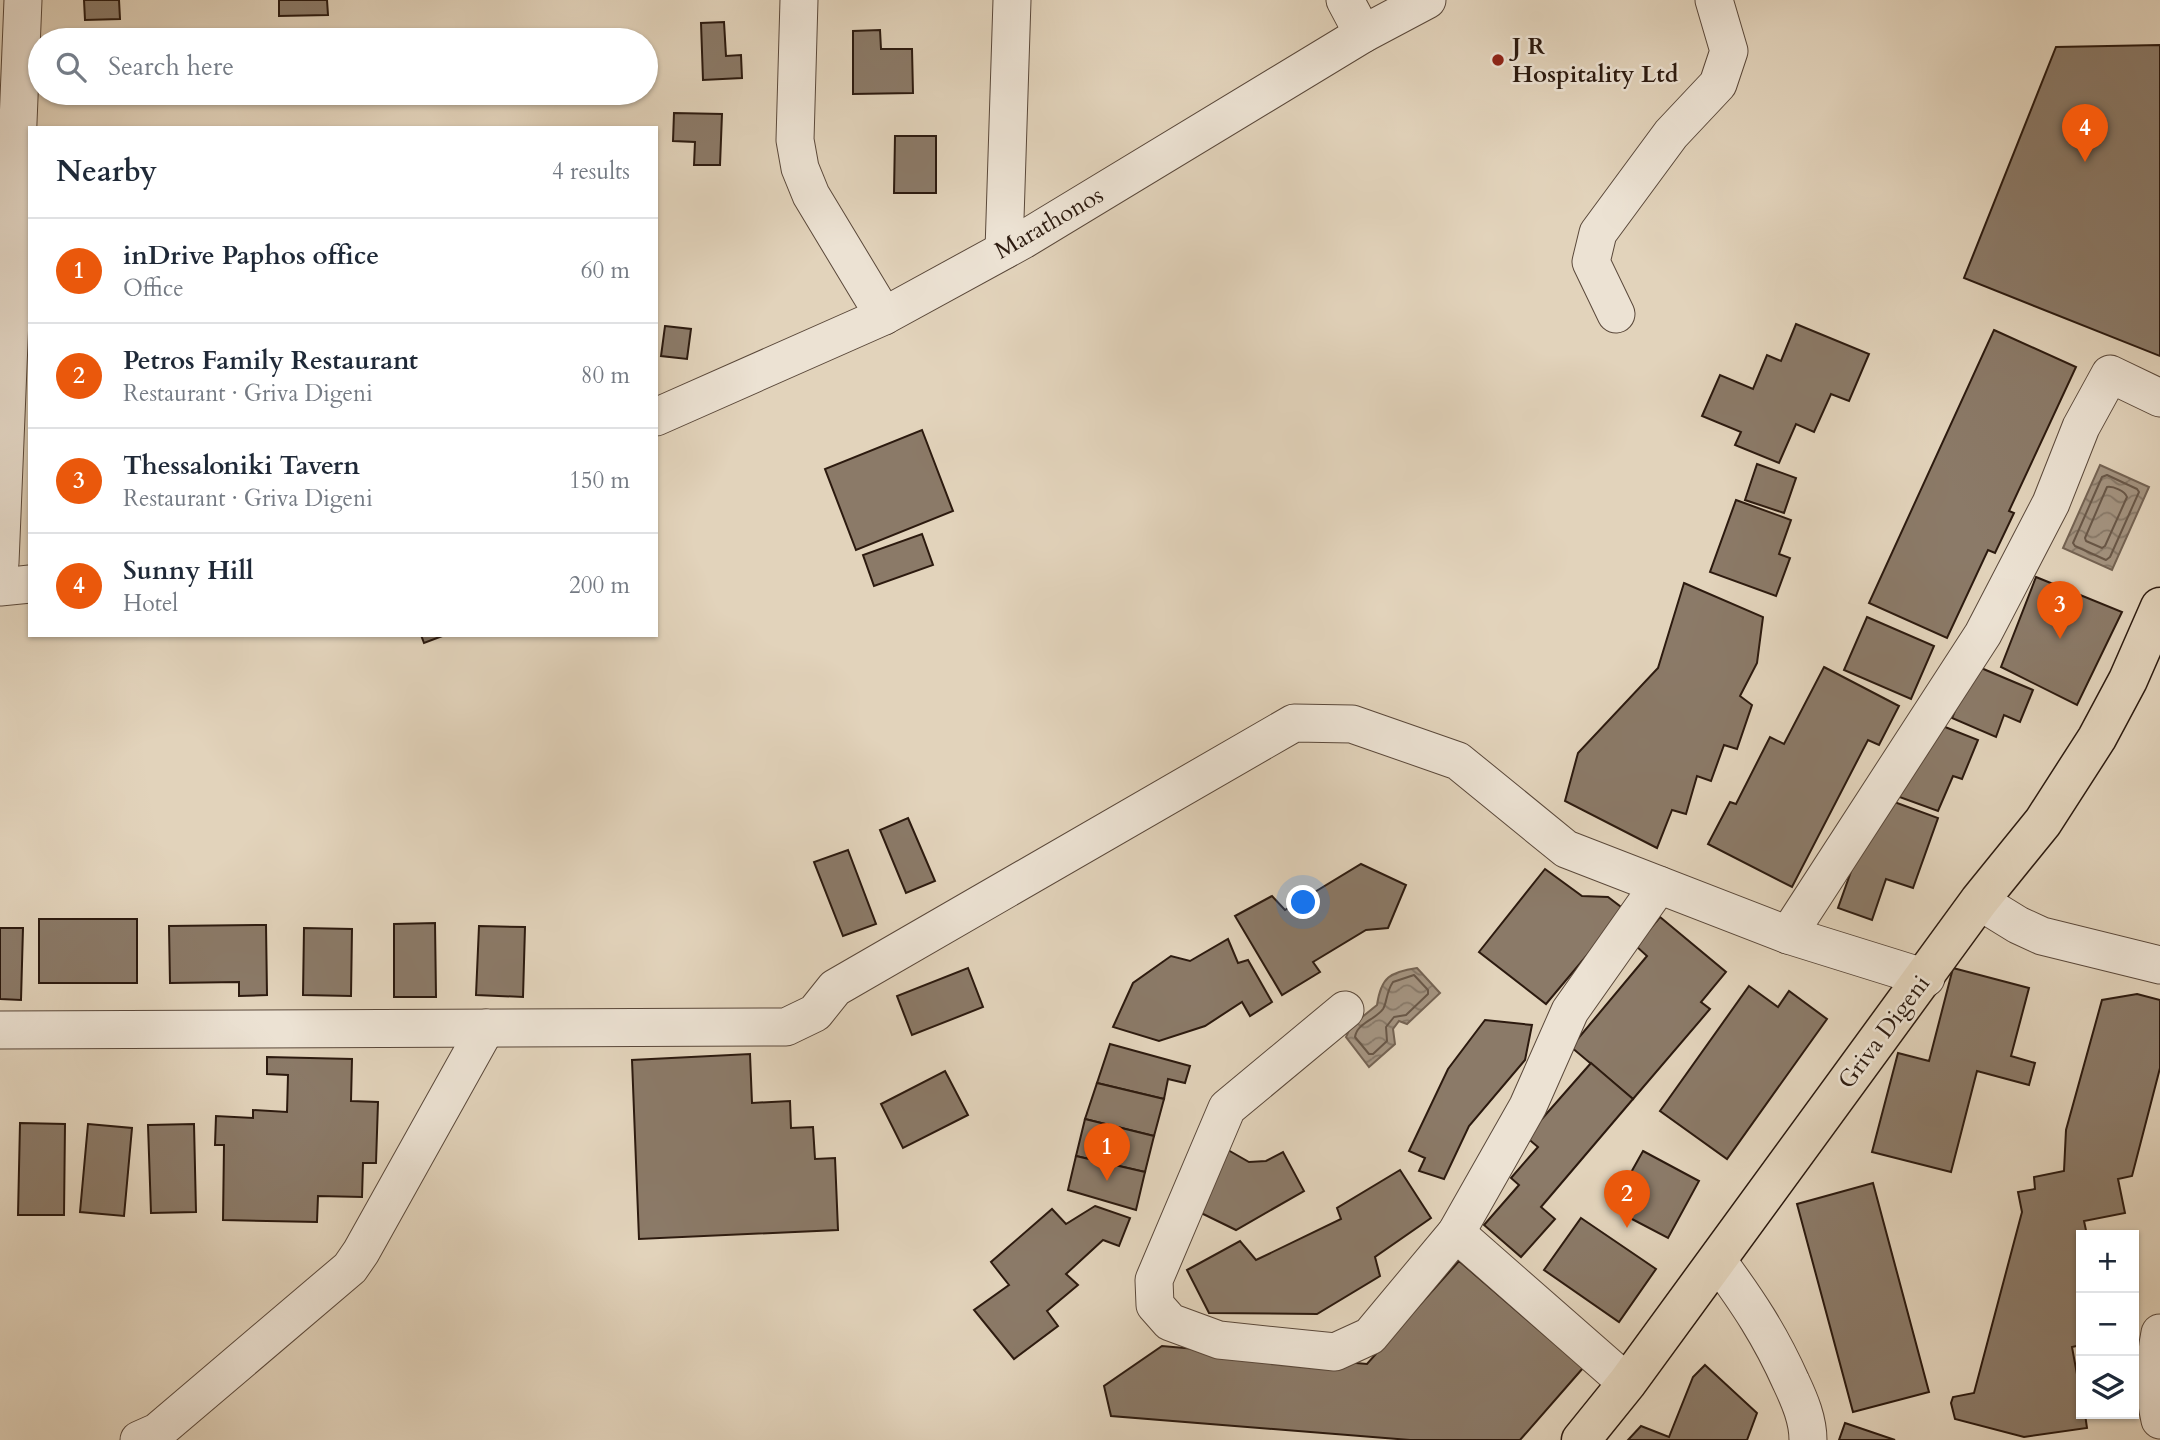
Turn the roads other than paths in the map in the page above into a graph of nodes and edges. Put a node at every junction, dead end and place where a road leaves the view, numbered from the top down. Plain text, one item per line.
1 (23, 0) edge
2 (799, 0) edge
3 (1012, 0) edge
4 (1346, 0) edge
5 (1427, 0) edge
6 (1714, 0) edge
7 (1363, 34) junction
8 (1004, 250) junction
9 (1615, 314) dead end
10 (884, 316) junction
11 (2160, 398) edge
12 (658, 415) edge
13 (0, 563) edge
14 (28, 584) edge
15 (0, 587) edge
16 (2160, 607) edge
17 (1659, 885) junction
18 (1979, 901) junction
19 (1788, 935) junction
20 (2160, 965) edge
21 (1926, 978) junction
22 (1345, 1010) dead end
23 (486, 1028) junction
24 (0, 1030) edge
25 (1457, 1233) junction
26 (1717, 1261) junction
27 (2160, 1333) edge
28 (1627, 1383) junction
29 (2160, 1420) edge
30 (139, 1440) edge
31 (1581, 1440) edge
32 (1808, 1440) edge

1 - 13 street
2 - 10 street
3 - 8 street
4 - 7 street
5 - 7 street, Marathonos
6 - 9 street
7 - 8 street, Marathonos
8 - 10 street, Marathonos
10 - 12 street, Marathonos
11 - 19 street
14 - 15 street
16 - 18 main road, Griva Digeni
17 - 19 street
17 - 23 street
17 - 25 street
18 - 20 street
18 - 21 main road, Griva Digeni
19 - 21 street
21 - 26 main road, Griva Digeni
22 - 25 street
23 - 24 street
23 - 30 street
25 - 28 street
26 - 28 main road, Griva Digeni
26 - 32 street
27 - 29 street
28 - 31 main road, Griva Digeni

